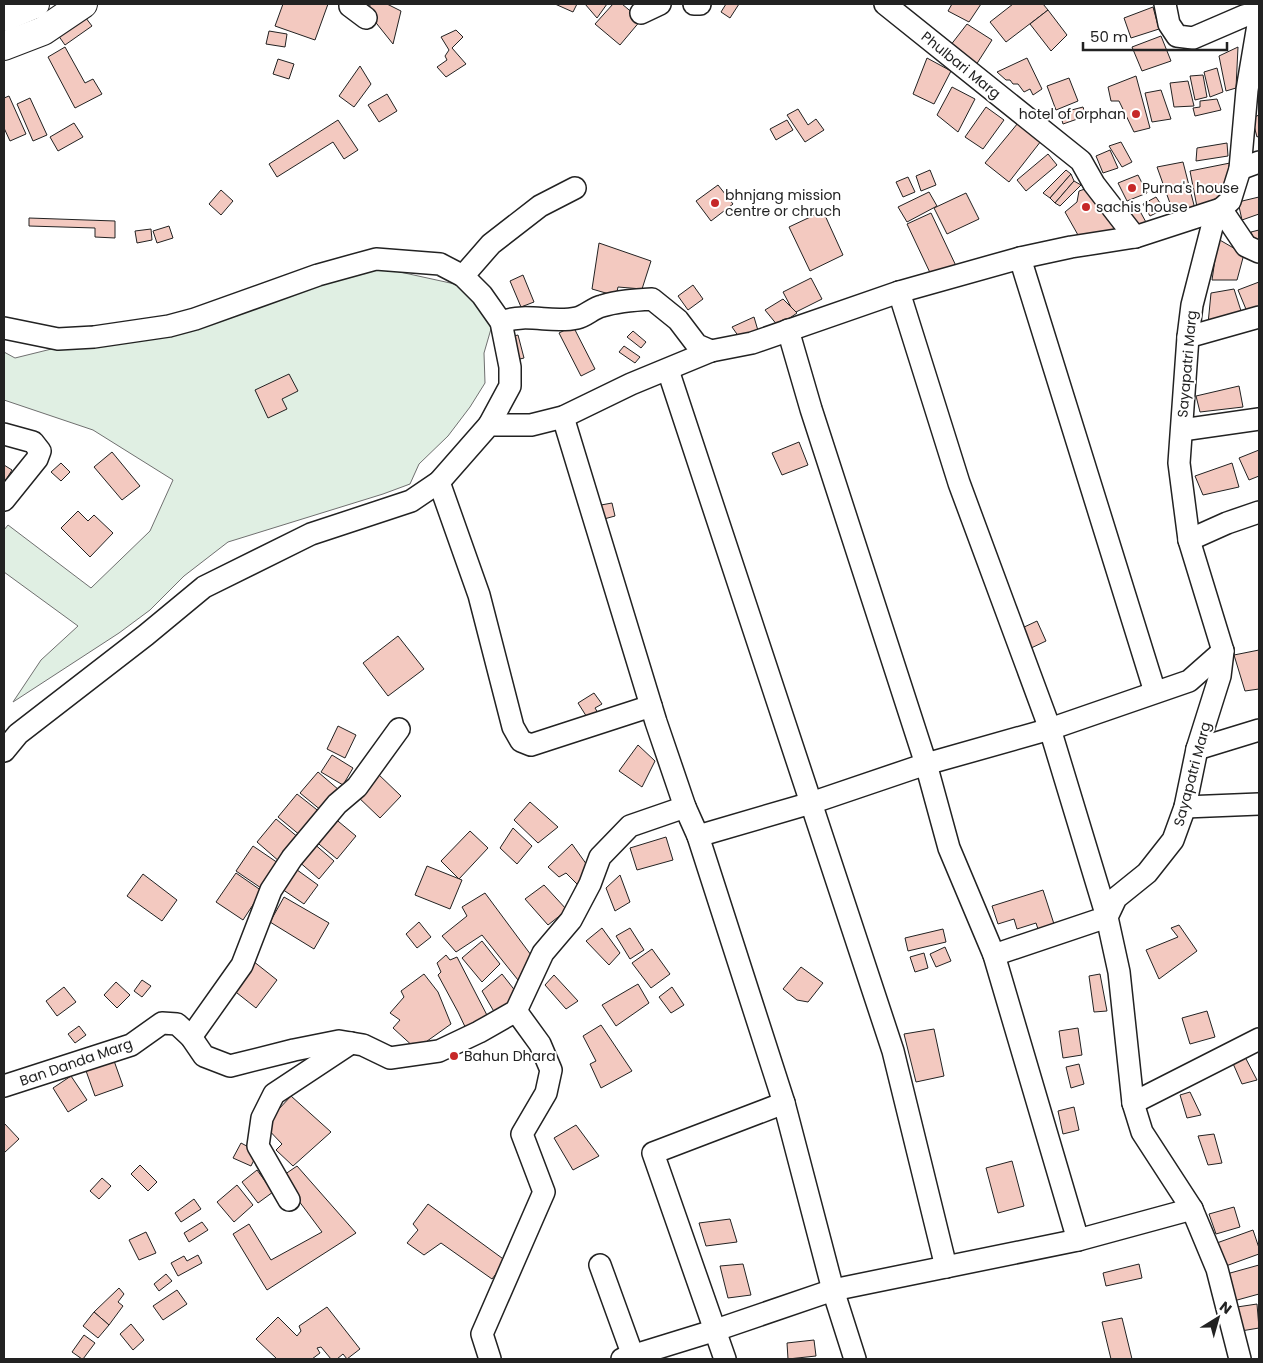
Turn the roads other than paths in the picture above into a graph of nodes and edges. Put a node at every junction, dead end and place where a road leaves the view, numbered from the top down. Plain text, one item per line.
1 (35, 4) edge
2 (83, 4) edge
3 (350, 4) edge
4 (660, 4) edge
5 (694, 4) edge
6 (700, 4) edge
7 (885, 4) edge
8 (1166, 4) edge
9 (1259, 12) edge
10 (641, 13) dead end
11 (4, 17) edge
12 (366, 18) dead end
13 (1259, 19) edge
14 (4, 46) edge
15 (1259, 162) edge
16 (1240, 169) junction
17 (575, 188) dead end
18 (1225, 205) junction
19 (1135, 237) junction
20 (1259, 252) edge
21 (1020, 258) junction
22 (464, 276) junction
23 (900, 292) junction
24 (1259, 317) edge
25 (501, 322) junction
26 (4, 328) edge
27 (788, 330) junction
28 (1188, 337) junction
29 (711, 351) junction
30 (668, 370) junction
31 (563, 417) junction
32 (1259, 419) edge
33 (489, 425) junction
34 (1182, 430) junction
35 (4, 434) edge
36 (439, 482) junction
37 (4, 500) edge
38 (1259, 512) edge
39 (1189, 540) junction
40 (1223, 651) junction
41 (1155, 692) junction
42 (651, 706) junction
43 (399, 729) dead end
44 (1050, 729) junction
45 (1259, 730) edge
46 (1197, 748) junction
47 (4, 751) edge
48 (926, 764) junction
49 (811, 803) junction
50 (1259, 804) edge
51 (685, 807) junction
52 (1185, 808) junction
53 (698, 836) junction
54 (1107, 917) junction
55 (994, 955) junction
56 (516, 1010) junction
57 (192, 1037) junction
58 (1259, 1039) edge
59 (351, 1043) junction
60 (4, 1086) edge
61 (784, 1103) junction
62 (1133, 1103) junction
63 (290, 1200) dead end
64 (1192, 1209) junction
65 (1078, 1240) junction
66 (600, 1266) dead end
67 (946, 1267) junction
68 (833, 1290) junction
69 (716, 1330) junction
70 (627, 1358) edge
71 (490, 1359) edge
72 (725, 1359) edge
73 (855, 1359) edge
74 (1240, 1359) edge

1 - 11 main road
2 - 14 main road
3 - 12 street
4 - 10 street
5 - 6 street
7 - 19 street, Phulbari Marg
8 - 9 street
13 - 16 street, Sayapatri Marg
15 - 16 street
16 - 18 street, Sayapatri Marg
17 - 22 street
18 - 19 street
18 - 20 street
18 - 28 street, Sayapatri Marg
19 - 21 street
21 - 23 street
21 - 41 street
22 - 25 street
22 - 26 street
23 - 27 street
23 - 44 street
24 - 28 street
25 - 29 street
25 - 33 street
27 - 29 street
27 - 48 street
28 - 34 street, Sayapatri Marg
29 - 30 street
30 - 31 street
30 - 49 street
31 - 33 street
31 - 42 street
32 - 34 street
33 - 36 street
34 - 39 street, Sayapatri Marg
35 - 37 street
36 - 42 street
36 - 47 street
38 - 39 street
39 - 40 street, Sayapatri Marg
40 - 41 street
40 - 46 street, Sayapatri Marg
41 - 44 street
42 - 51 street
43 - 57 street
44 - 48 street
44 - 54 street
45 - 46 street
46 - 52 street, Sayapatri Marg
48 - 49 street
48 - 55 street
49 - 53 street
49 - 67 street
50 - 52 street
51 - 53 street
51 - 56 street
52 - 54 street, Sayapatri Marg
53 - 61 street
54 - 55 street
54 - 62 street
55 - 65 street
56 - 59 street, Ban Danda Marg
56 - 71 street
57 - 59 street, Ban Danda Marg
57 - 60 street, Ban Danda Marg
58 - 62 street
59 - 63 street
61 - 68 street
61 - 69 street
62 - 64 street
64 - 65 street
64 - 74 street
65 - 67 street
66 - 70 street
67 - 68 street
68 - 69 street
68 - 73 street
69 - 70 street
69 - 72 street

